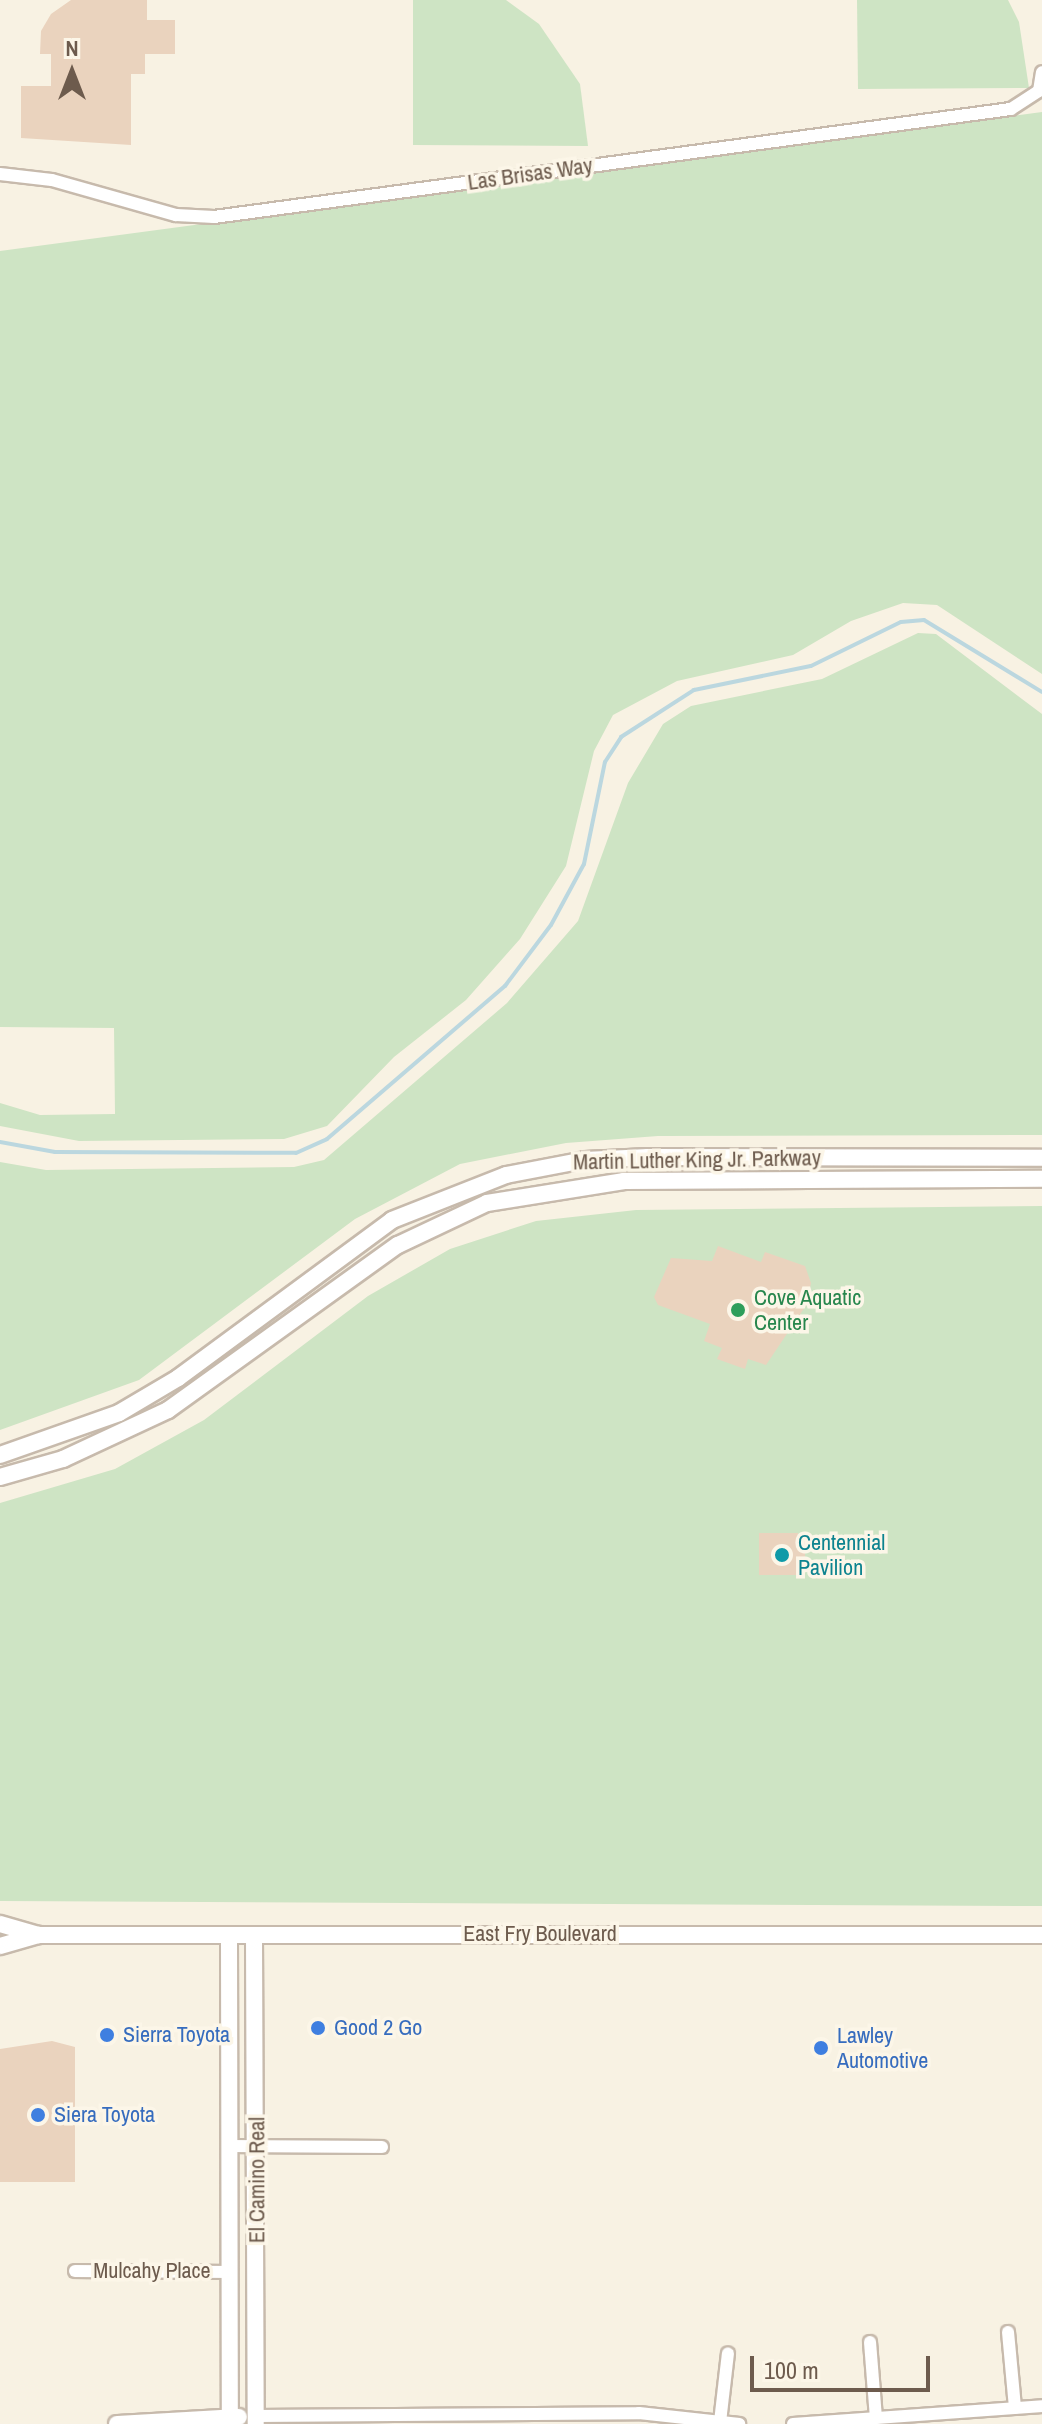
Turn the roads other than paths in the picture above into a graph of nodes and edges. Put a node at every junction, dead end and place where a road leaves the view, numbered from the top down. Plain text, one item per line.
1 (1042, 72) edge
2 (0, 174) edge
3 (1042, 1158) edge
4 (1042, 1179) edge
5 (0, 1455) edge
6 (0, 1477) edge
7 (0, 1924) edge
8 (38, 1935) junction
9 (229, 1935) junction
10 (254, 1935) junction
11 (1042, 1935) edge
12 (0, 1946) edge
13 (257, 2145) junction
14 (231, 2146) junction
15 (382, 2147) dead end
16 (75, 2271) dead end
17 (230, 2272) junction
18 (1008, 2332) dead end
19 (870, 2342) dead end
20 (728, 2353) dead end
21 (1042, 2406) edge
22 (1015, 2408) junction
23 (876, 2418) junction
24 (230, 2420) edge
25 (256, 2420) edge
26 (720, 2422) edge
27 (117, 2424) edge
28 (739, 2424) edge
29 (793, 2424) edge

1 - 2 street, Las Brisas Way
3 - 5 street, Martin Luther King Jr. Parkway
4 - 6 street, Martin Luther King Jr. Parkway
7 - 8 street, East Fry Boulevard
8 - 9 street, East Fry Boulevard
8 - 12 street, East Fry Boulevard
9 - 10 street, East Fry Boulevard
9 - 14 street, El Camino Real
10 - 11 street, East Fry Boulevard
10 - 13 street, El Camino Real
13 - 14 street
13 - 15 street
13 - 25 street, El Camino Real
14 - 17 street, El Camino Real
16 - 17 street, Mulcahy Place
17 - 24 street, El Camino Real
18 - 22 street
19 - 23 street
20 - 26 street
21 - 22 street
22 - 23 street
23 - 29 street
24 - 25 street
24 - 27 street
25 - 26 street
26 - 28 street

